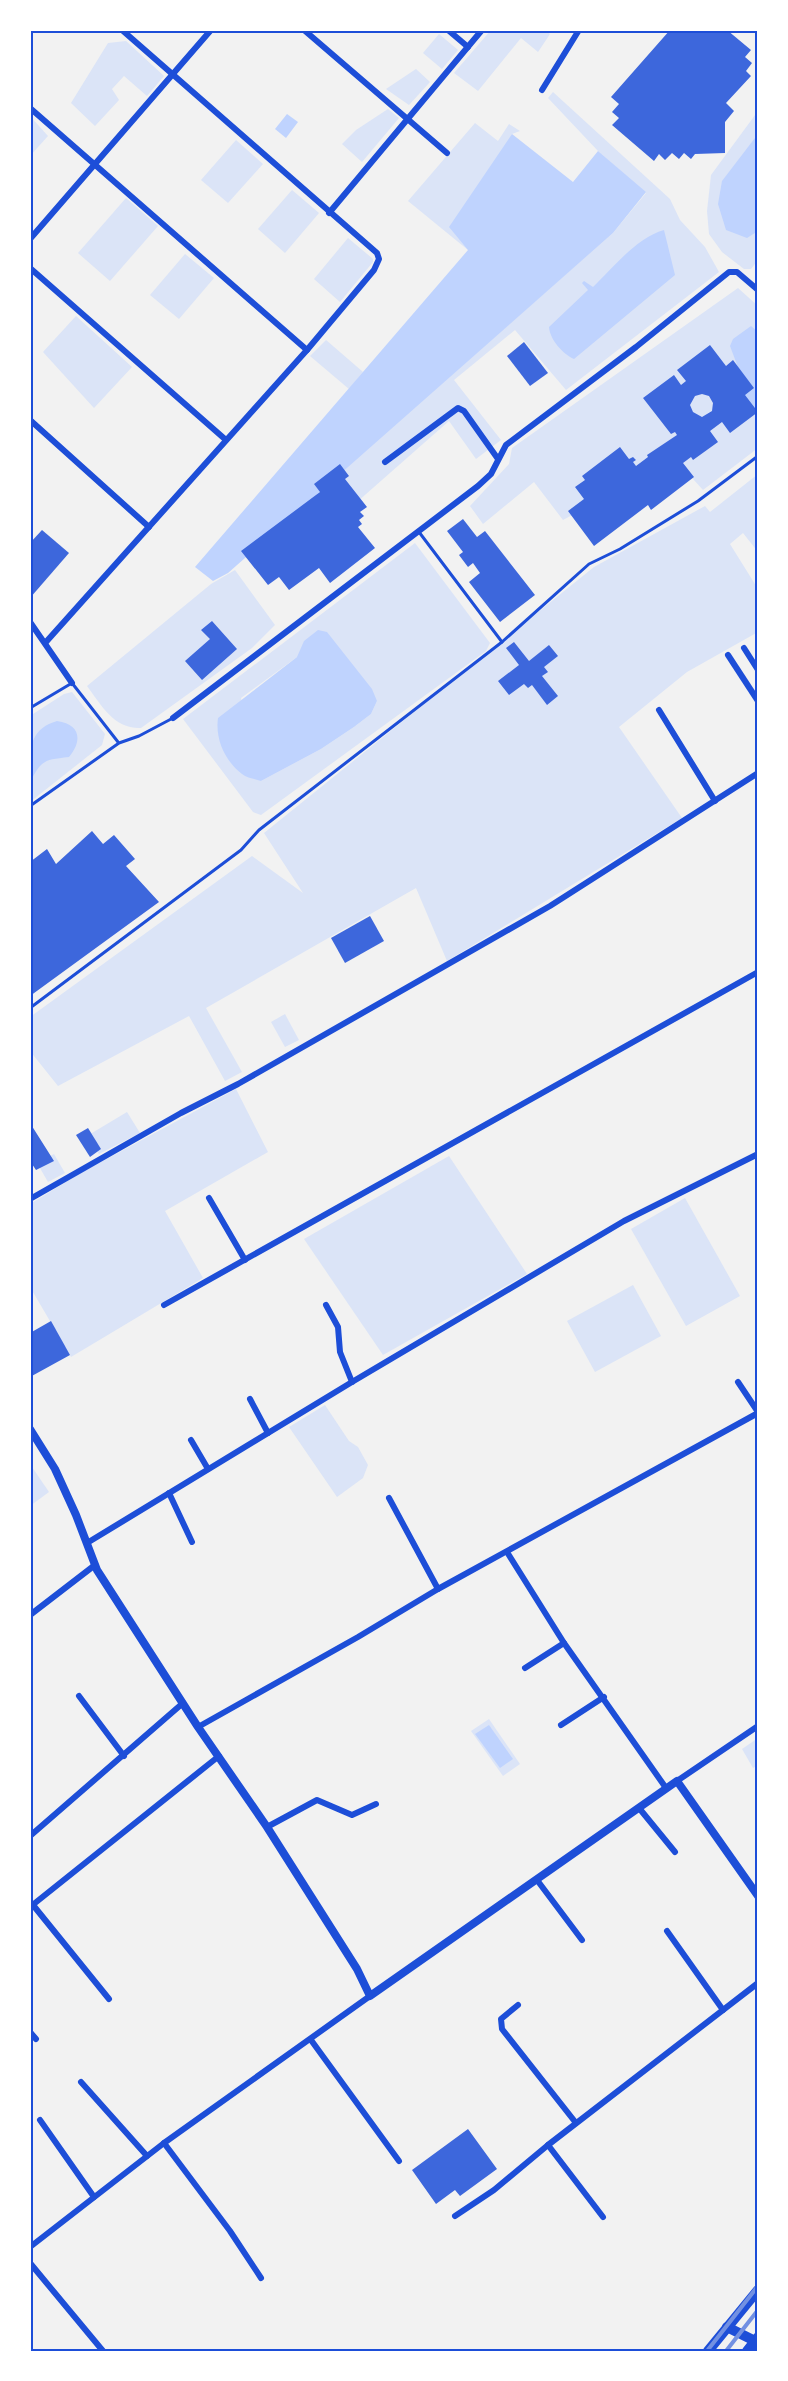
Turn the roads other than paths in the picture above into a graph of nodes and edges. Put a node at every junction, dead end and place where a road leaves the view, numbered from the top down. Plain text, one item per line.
1 (122, 30) edge
2 (211, 30) edge
3 (304, 30) edge
4 (448, 30) edge
5 (482, 30) edge
6 (579, 30) edge
7 (468, 47) junction
8 (173, 75) junction
9 (542, 90) dead end
10 (30, 108) edge
11 (409, 119) junction
12 (447, 153) dead end
13 (94, 164) junction
14 (329, 213) junction
15 (30, 239) edge
16 (30, 268) edge
17 (758, 290) edge
18 (307, 350) junction
19 (30, 420) edge
20 (226, 440) junction
21 (758, 456) edge
22 (498, 459) junction
23 (385, 462) dead end
24 (149, 527) junction
25 (418, 531) junction
26 (30, 622) edge
27 (46, 642) junction
28 (502, 642) junction
29 (744, 648) dead end
30 (728, 655) dead end
31 (758, 670) edge
32 (72, 683) junction
33 (758, 701) edge
34 (30, 708) edge
35 (659, 710) dead end
36 (172, 718) joint
37 (119, 743) junction
38 (758, 773) edge
39 (715, 801) junction
40 (30, 806) edge
41 (758, 972) edge
42 (30, 1008) edge
43 (758, 1154) edge
44 (209, 1198) dead end
45 (30, 1199) edge
46 (246, 1260) junction
47 (164, 1305) dead end
48 (326, 1305) dead end
49 (352, 1382) junction
50 (738, 1382) dead end
51 (250, 1399) dead end
52 (758, 1412) edge
53 (30, 1429) edge
54 (268, 1433) junction
55 (191, 1440) dead end
56 (208, 1469) junction
57 (169, 1493) junction
58 (389, 1498) dead end
59 (192, 1542) dead end
60 (87, 1543) junction
61 (507, 1551) junction
62 (95, 1565) junction
63 (438, 1589) junction
64 (30, 1615) edge
65 (564, 1643) junction
66 (525, 1668) dead end
67 (79, 1696) dead end
68 (604, 1697) junction
69 (183, 1703) junction
70 (561, 1725) dead end
71 (758, 1726) edge
72 (198, 1727) junction
73 (124, 1756) junction
74 (219, 1756) junction
75 (677, 1781) junction
76 (666, 1788) junction
77 (376, 1804) dead end
78 (639, 1808) junction
79 (267, 1827) junction
80 (30, 1836) edge
81 (675, 1852) dead end
82 (537, 1880) junction
83 (758, 1896) edge
84 (31, 1906) edge
85 (667, 1931) dead end
86 (582, 1940) dead end
87 (758, 1983) edge
88 (370, 1996) junction
89 (109, 1999) dead end
90 (518, 2005) dead end
91 (723, 2010) junction
92 (30, 2032) edge
93 (36, 2039) dead end
94 (311, 2040) junction
95 (81, 2082) dead end
96 (40, 2120) dead end
97 (576, 2123) junction
98 (164, 2143) junction
99 (548, 2145) junction
100 (147, 2156) junction
101 (399, 2161) dead end
102 (94, 2197) junction
103 (456, 2216) dead end
104 (603, 2217) dead end
105 (30, 2247) edge
106 (30, 2263) edge
107 (261, 2278) dead end
108 (758, 2290) edge
109 (728, 2327) junction
110 (757, 2340) edge
111 (103, 2351) edge
112 (708, 2351) edge
113 (747, 2351) edge

1 - 8 street
2 - 8 street
3 - 11 street
4 - 7 street
5 - 7 street
6 - 9 street
7 - 11 street
8 - 13 street
8 - 14 street
10 - 13 street
11 - 12 street
11 - 14 street
13 - 15 street
13 - 18 street
14 - 18 street
16 - 20 street
17 - 22 street
18 - 20 street
19 - 24 street
20 - 24 street
21 - 28 lane
22 - 23 street
22 - 25 street
24 - 27 street
25 - 28 lane
25 - 36 street
26 - 27 street
27 - 32 street
28 - 42 lane
29 - 31 street
30 - 33 street
32 - 34 lane
32 - 37 lane
35 - 39 street
36 - 37 lane
37 - 40 lane
38 - 39 street
39 - 45 street
41 - 46 street
43 - 49 street
44 - 46 street
46 - 47 street
48 - 49 street
49 - 54 street
50 - 52 street
51 - 54 street
52 - 61 street
53 - 60 street
54 - 56 street
55 - 56 street
56 - 57 street
57 - 59 street
57 - 60 street
58 - 63 street
60 - 62 street
61 - 63 street
61 - 65 street
62 - 64 street
62 - 69 street
63 - 72 street
65 - 66 street
65 - 68 street
67 - 73 street
68 - 70 street
68 - 76 street
69 - 72 street
69 - 73 street
71 - 75 street
72 - 74 street
73 - 80 street
74 - 79 street
74 - 84 street
75 - 76 street
75 - 83 street
76 - 78 street
77 - 79 street
78 - 81 street
78 - 82 street
79 - 88 street
82 - 86 street
82 - 88 street
84 - 89 street
85 - 91 street
87 - 91 street
88 - 94 street
90 - 97 street
91 - 97 street
92 - 93 street
94 - 98 street
94 - 101 street
95 - 100 street
96 - 102 street
97 - 99 street
98 - 100 street
98 - 107 street
99 - 103 street
99 - 104 street
100 - 102 street
102 - 105 street
106 - 111 street
108 - 109 main road
109 - 110 main road
109 - 112 main road
110 - 113 main road

